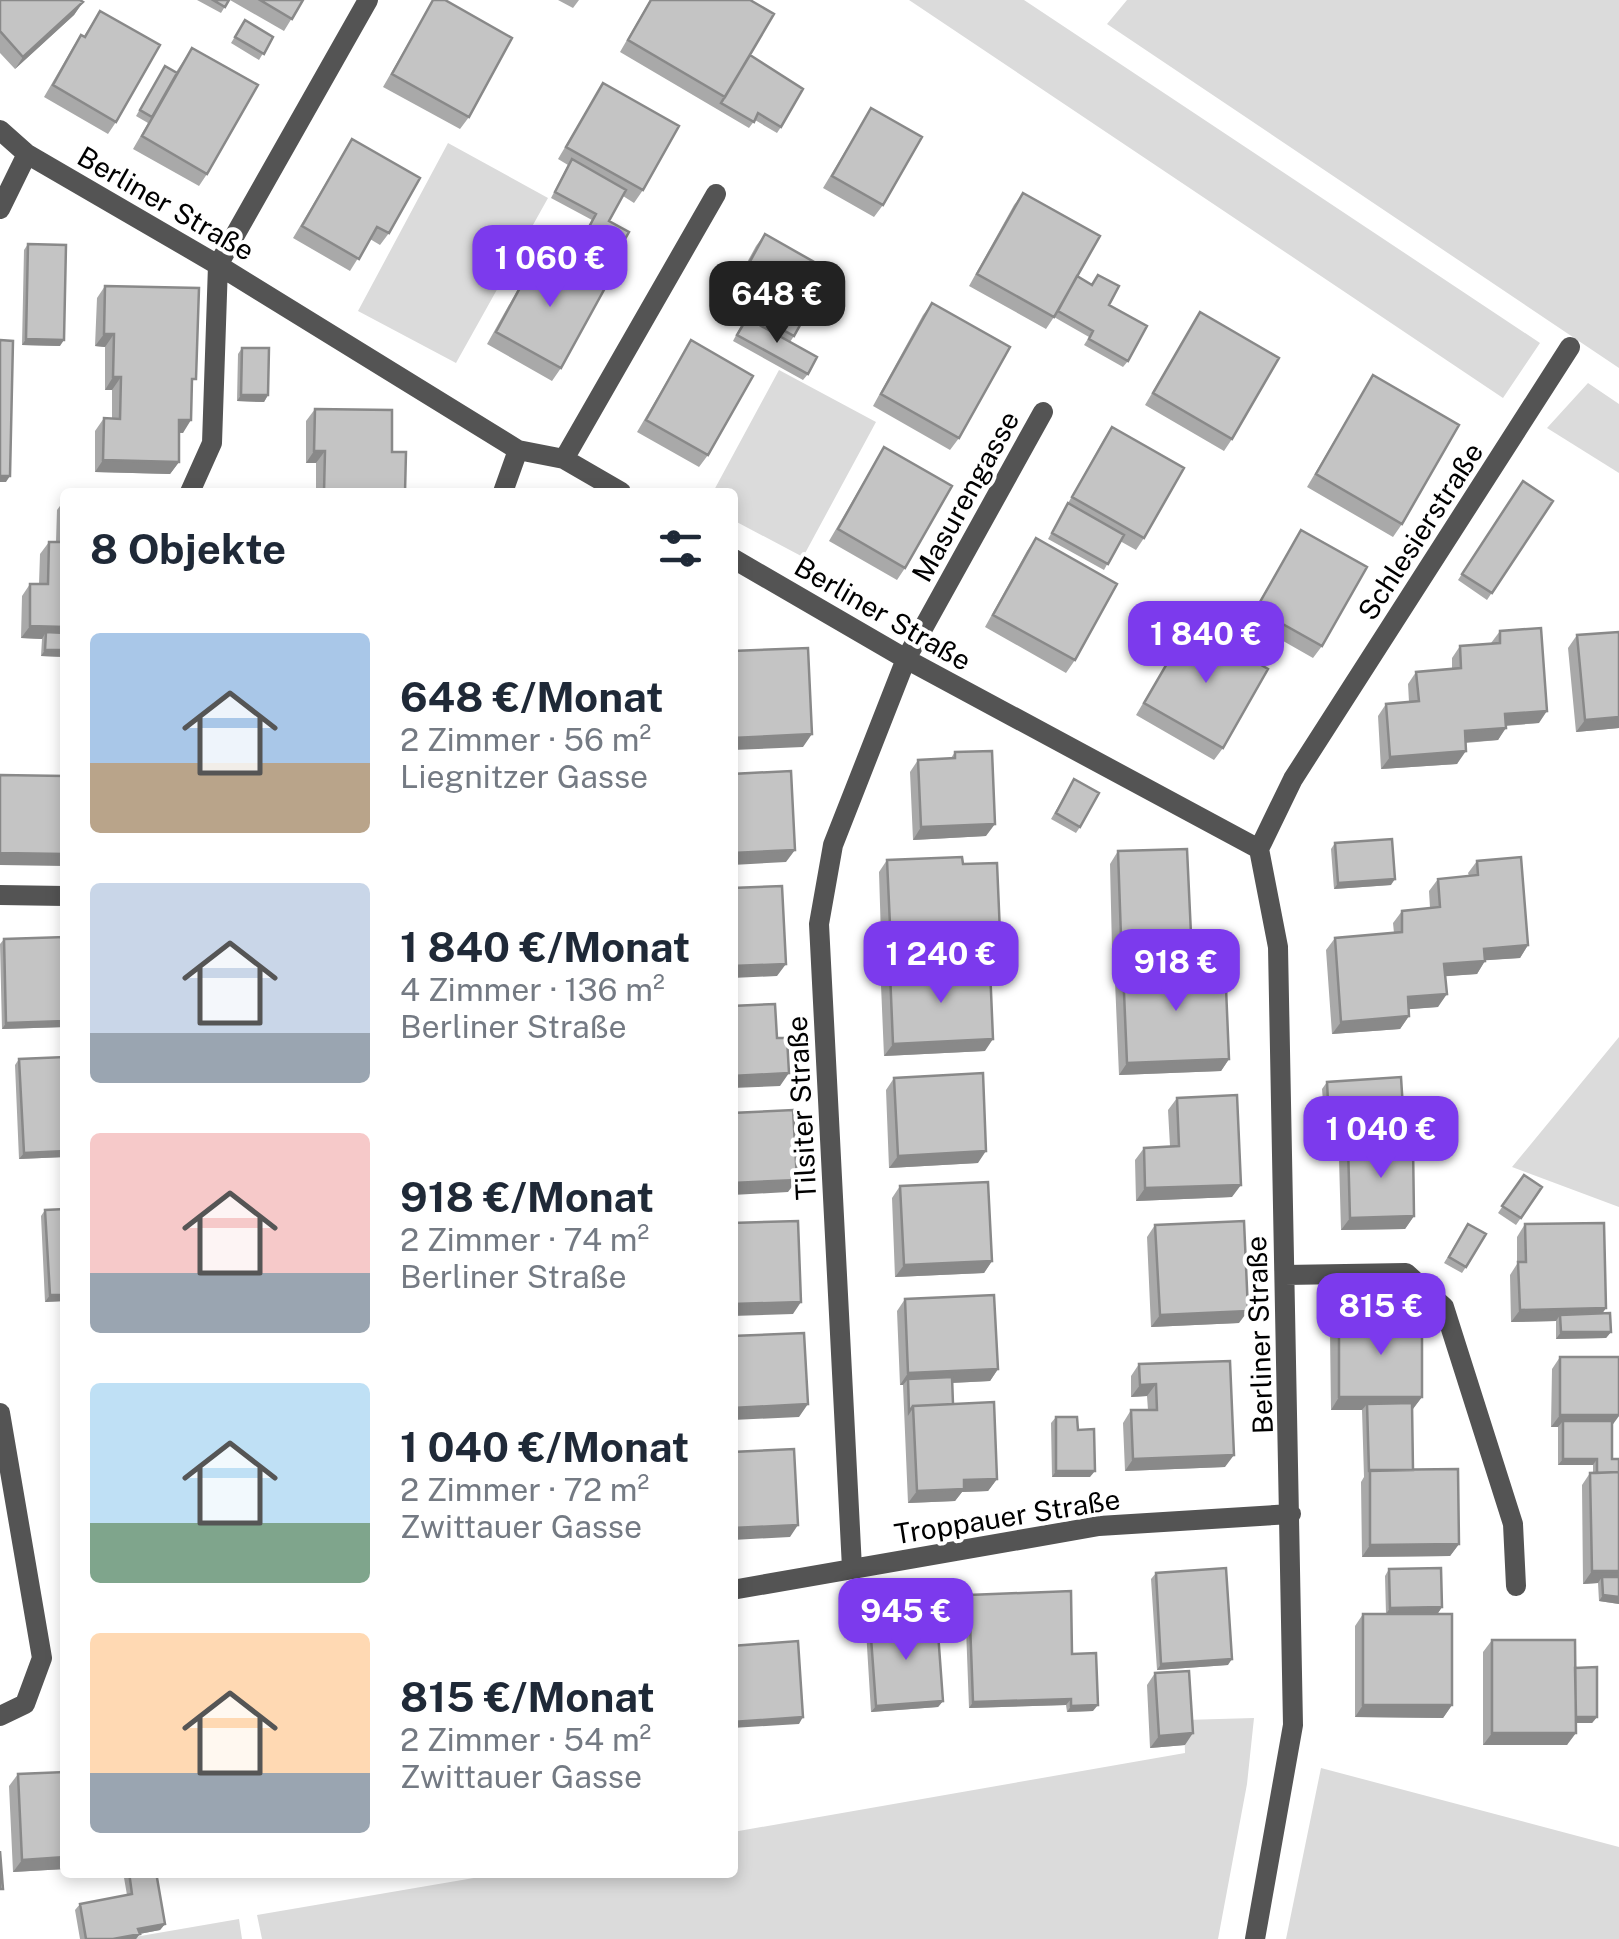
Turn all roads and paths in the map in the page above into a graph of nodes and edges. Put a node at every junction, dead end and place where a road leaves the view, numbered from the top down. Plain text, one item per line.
1 (368, 0) edge
2 (0, 130) edge
3 (27, 154) junction
4 (716, 194) dead end
5 (0, 209) edge
6 (218, 264) junction
7 (1570, 347) dead end
8 (1044, 412) dead end
9 (518, 450) junction
10 (564, 459) junction
11 (192, 488) edge
12 (504, 488) edge
13 (614, 488) edge
14 (738, 561) edge
15 (906, 659) junction
16 (1259, 850) junction
17 (0, 895) edge
18 (60, 896) edge
19 (1285, 1276) junction
20 (0, 1413) edge
21 (1291, 1514) junction
22 (852, 1568) junction
23 (1516, 1586) dead end
24 (738, 1589) edge
25 (0, 1716) edge
26 (1255, 1939) edge

1 - 6 street
2 - 3 street, Berliner Straße
3 - 5 street
3 - 6 street, Berliner Straße
4 - 10 street
6 - 9 street, Berliner Straße
6 - 11 street
7 - 16 street, Schlesierstraße
8 - 15 street, Masurengasse
9 - 10 street, Berliner Straße
9 - 12 street
10 - 13 street, Berliner Straße
14 - 15 street, Berliner Straße
15 - 16 street, Berliner Straße
15 - 22 street, Tilsiter Straße
16 - 19 street, Berliner Straße
17 - 18 street
19 - 21 street, Berliner Straße
19 - 23 street
20 - 25 street
21 - 22 street, Troppauer Straße
21 - 26 street, Berliner Straße
22 - 24 street, Troppauer Straße

